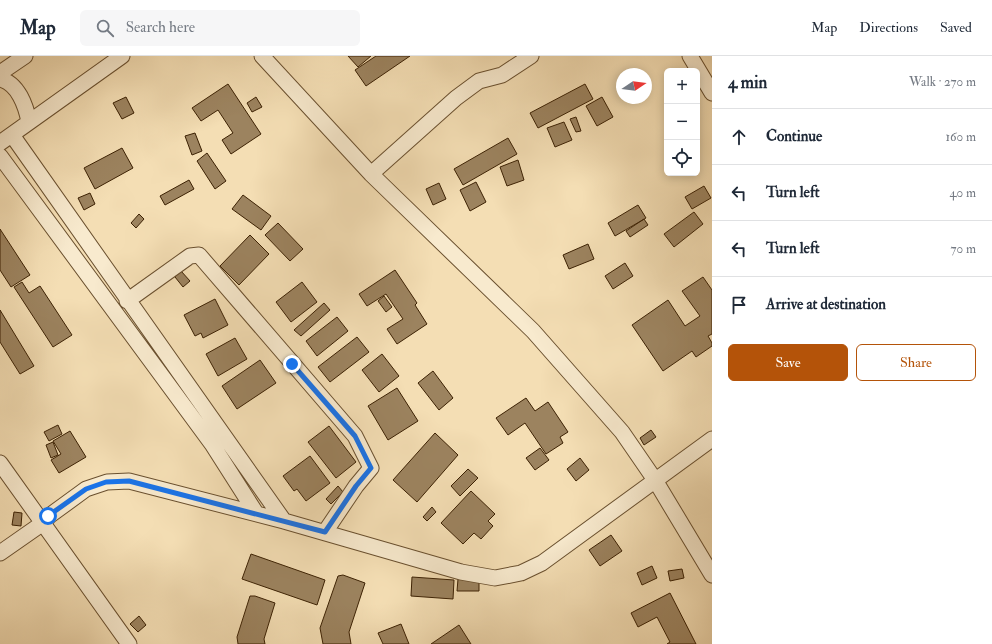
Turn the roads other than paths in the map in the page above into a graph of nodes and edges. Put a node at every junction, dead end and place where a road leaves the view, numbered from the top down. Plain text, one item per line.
1 (25, 56) edge
2 (122, 56) edge
3 (262, 56) edge
4 (531, 56) edge
5 (690, 56) edge
6 (0, 73) edge
7 (0, 79) edge
8 (712, 93) edge
9 (29, 122) junction
10 (6, 139) edge
11 (0, 156) edge
12 (371, 174) junction
13 (127, 301) junction
14 (711, 442) edge
15 (0, 463) edge
16 (655, 480) junction
17 (256, 513) junction
18 (284, 521) junction
19 (43, 523) junction
20 (325, 532) junction
21 (0, 553) edge
22 (712, 575) edge
23 (129, 644) edge

1 - 6 street
2 - 9 street
3 - 12 street
4 - 12 street
5 - 8 street
7 - 9 street
9 - 10 street
10 - 13 street
11 - 17 street
12 - 16 street
13 - 18 street
13 - 20 street
14 - 16 street
15 - 19 street
16 - 20 street
16 - 22 street
17 - 18 street
17 - 19 street
18 - 20 street
19 - 21 street
19 - 23 street

